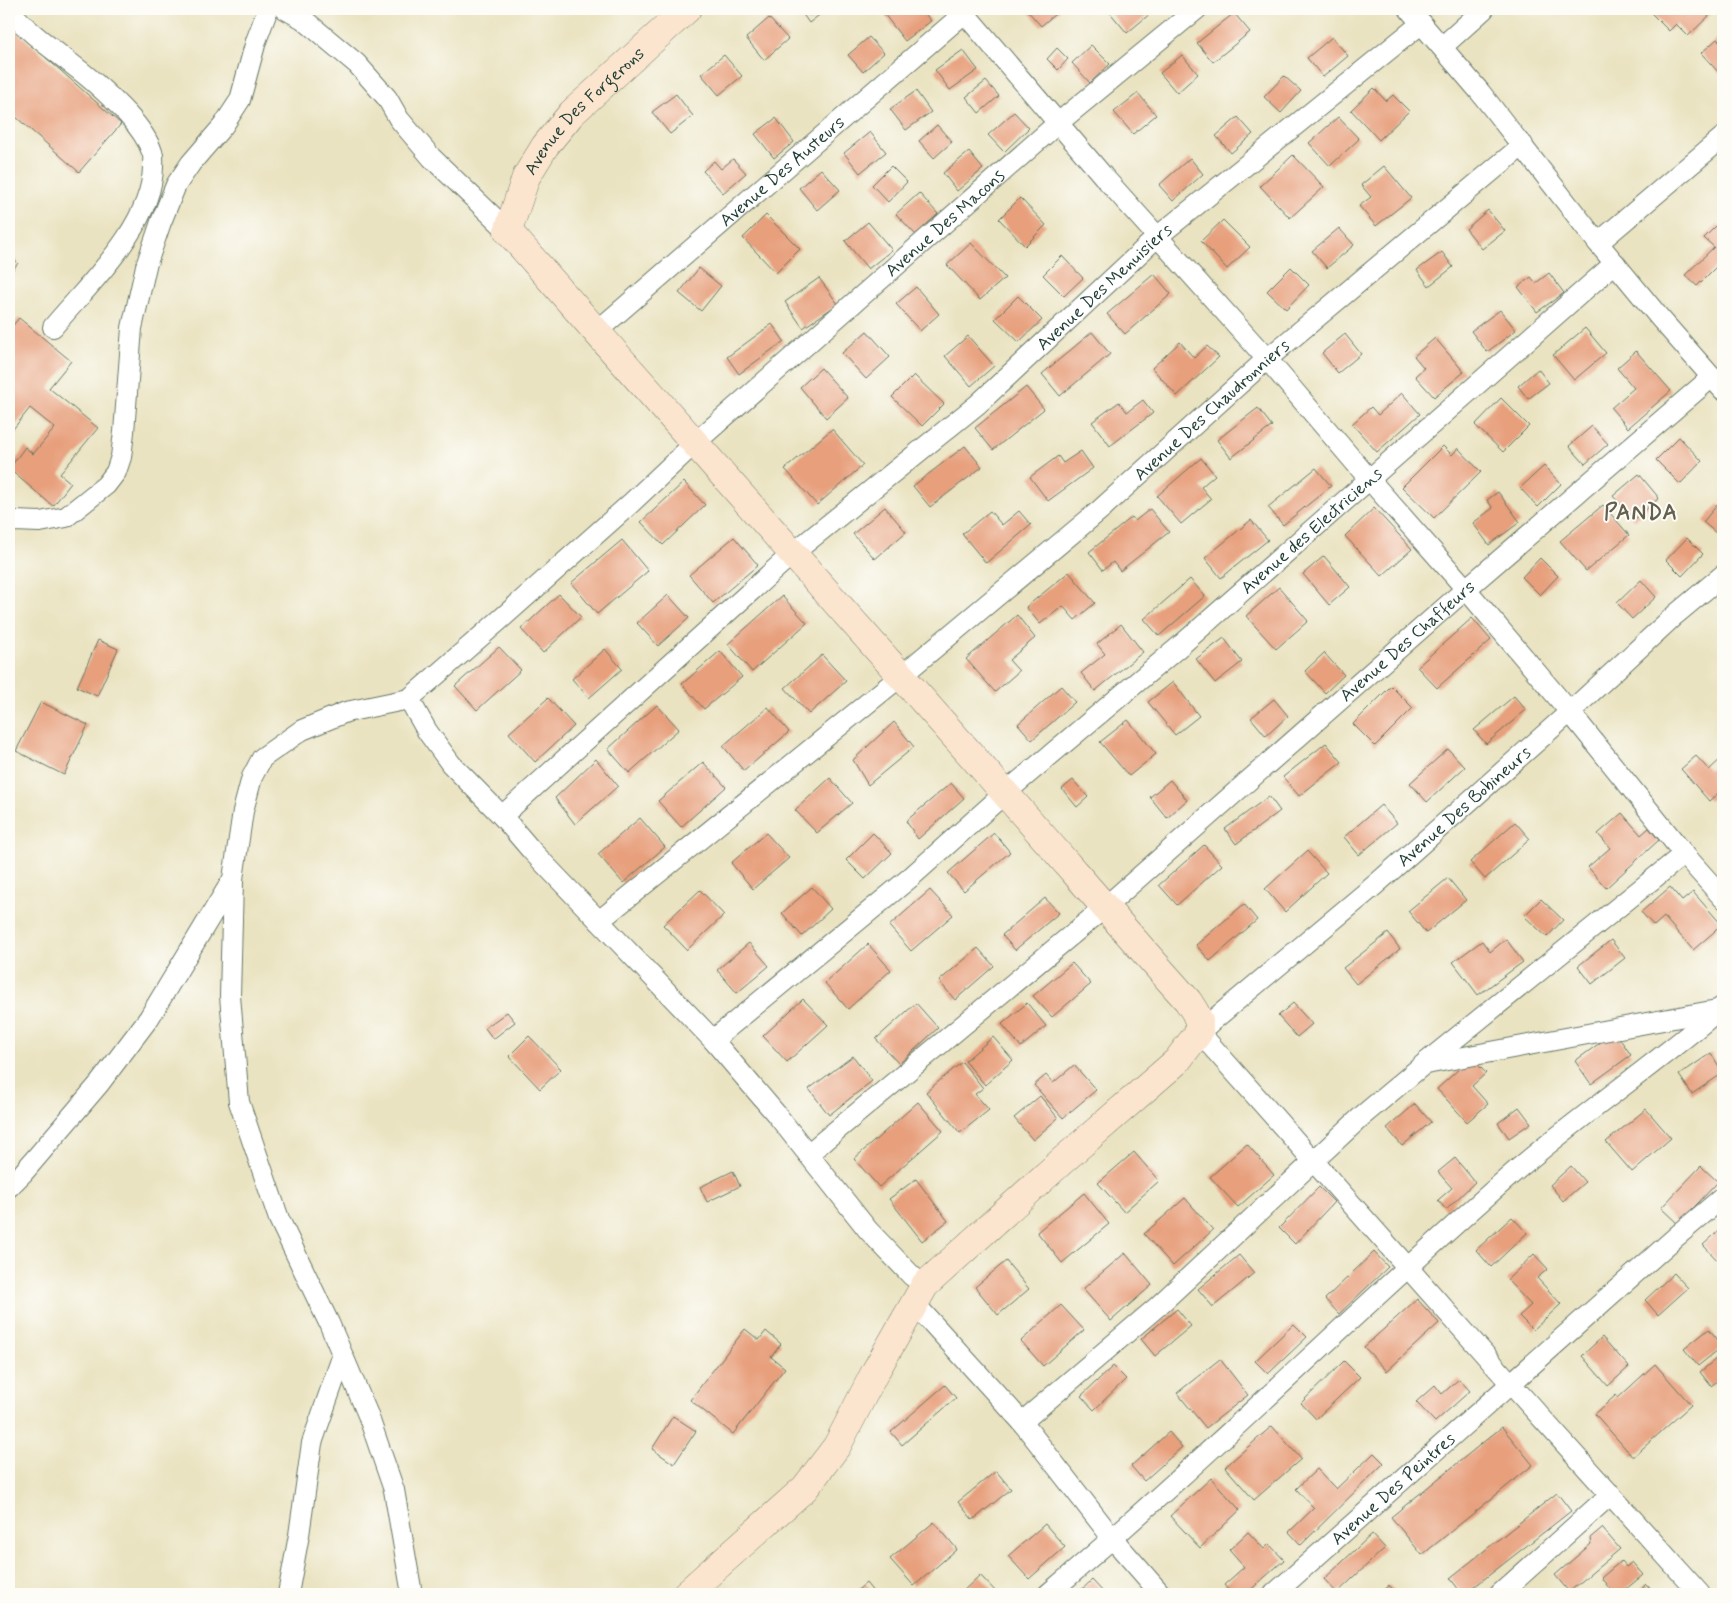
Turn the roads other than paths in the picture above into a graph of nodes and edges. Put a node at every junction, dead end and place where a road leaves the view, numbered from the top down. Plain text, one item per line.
1 (9, 9) edge
2 (268, 9) edge
3 (284, 9) edge
4 (687, 9) edge
5 (1197, 9) edge
6 (1484, 9) edge
7 (965, 10) edge
8 (1415, 16) edge
9 (1442, 46) junction
10 (1058, 123) junction
11 (1723, 137) edge
12 (1523, 144) junction
13 (508, 232) junction
14 (1157, 236) junction
15 (1598, 243) junction
16 (1615, 263) junction
17 (53, 327) dead end
18 (596, 332) junction
19 (1267, 359) junction
20 (1718, 383) edge
21 (696, 442) junction
22 (1369, 479) junction
23 (9, 523) edge
24 (792, 554) junction
25 (1723, 576) edge
26 (1466, 589) junction
27 (901, 676) junction
28 (409, 699) junction
29 (1570, 712) junction
30 (1005, 793) junction
31 (502, 816) junction
32 (1684, 854) junction
33 (233, 879) junction
34 (1723, 898) edge
35 (1104, 908) junction
36 (600, 921) junction
37 (1721, 1007) edge
38 (1199, 1032) junction
39 (713, 1040) junction
40 (1424, 1064) junction
41 (808, 1154) junction
42 (1313, 1161) junction
43 (9, 1187) edge
44 (1723, 1196) edge
45 (1408, 1267) junction
46 (919, 1294) junction
47 (342, 1357) junction
48 (1511, 1384) junction
49 (1022, 1422) junction
50 (1611, 1494) junction
51 (1113, 1539) junction
52 (288, 1594) edge
53 (412, 1594) edge
54 (686, 1594) edge
55 (1048, 1594) edge
56 (1161, 1594) edge
57 (1274, 1594) edge
58 (1500, 1594) edge
59 (1700, 1594) edge

1 - 17 street
2 - 23 street
3 - 13 street
4 - 13 street, Avenue Des Forgerons
5 - 10 street, Avenue Des Macons
6 - 9 street
7 - 10 street
7 - 18 street, Avenue Des Austeurs
8 - 9 street
8 - 14 street, Avenue Des Menuisiers
9 - 12 street
10 - 14 street
10 - 21 street, Avenue Des Macons
11 - 15 street
12 - 15 street
12 - 19 street, Avenue Des Chaudronniers
13 - 18 street
14 - 19 street
14 - 24 street, Avenue Des Menuisiers
15 - 16 street
16 - 20 street
16 - 22 street, Avenue des Electriciens
18 - 21 street
19 - 22 street
19 - 27 street, Avenue Des Chaudronniers
20 - 26 street, Avenue Des Chaffeurs
21 - 24 street
21 - 28 street, Avenue Des Macons
22 - 26 street
22 - 30 street, Avenue des Electriciens
24 - 27 street
24 - 31 street, Avenue Des Menuisiers
25 - 29 street, Avenue Des Bobineurs
26 - 29 street
26 - 35 street, Avenue Des Chaffeurs
27 - 30 street
27 - 36 street, Avenue Des Chaudronniers
28 - 31 street
28 - 33 street
29 - 32 street
29 - 38 street, Avenue Des Bobineurs
30 - 35 street
30 - 39 street, Avenue des Electriciens
31 - 36 street
32 - 34 street
32 - 40 street
33 - 43 street
33 - 47 street
35 - 38 street
35 - 41 street, Avenue Des Chaffeurs
36 - 39 street
37 - 40 street
37 - 45 street
38 - 42 street
38 - 46 street
39 - 41 street
40 - 42 street
41 - 46 street
42 - 45 street
42 - 49 street
44 - 48 street, Avenue Des Peintres
45 - 48 street
45 - 51 street
46 - 49 street
46 - 54 street
47 - 52 street
47 - 53 street
48 - 50 street
48 - 57 street, Avenue Des Peintres
49 - 51 street
50 - 58 street
50 - 59 street
51 - 55 street
51 - 56 street

